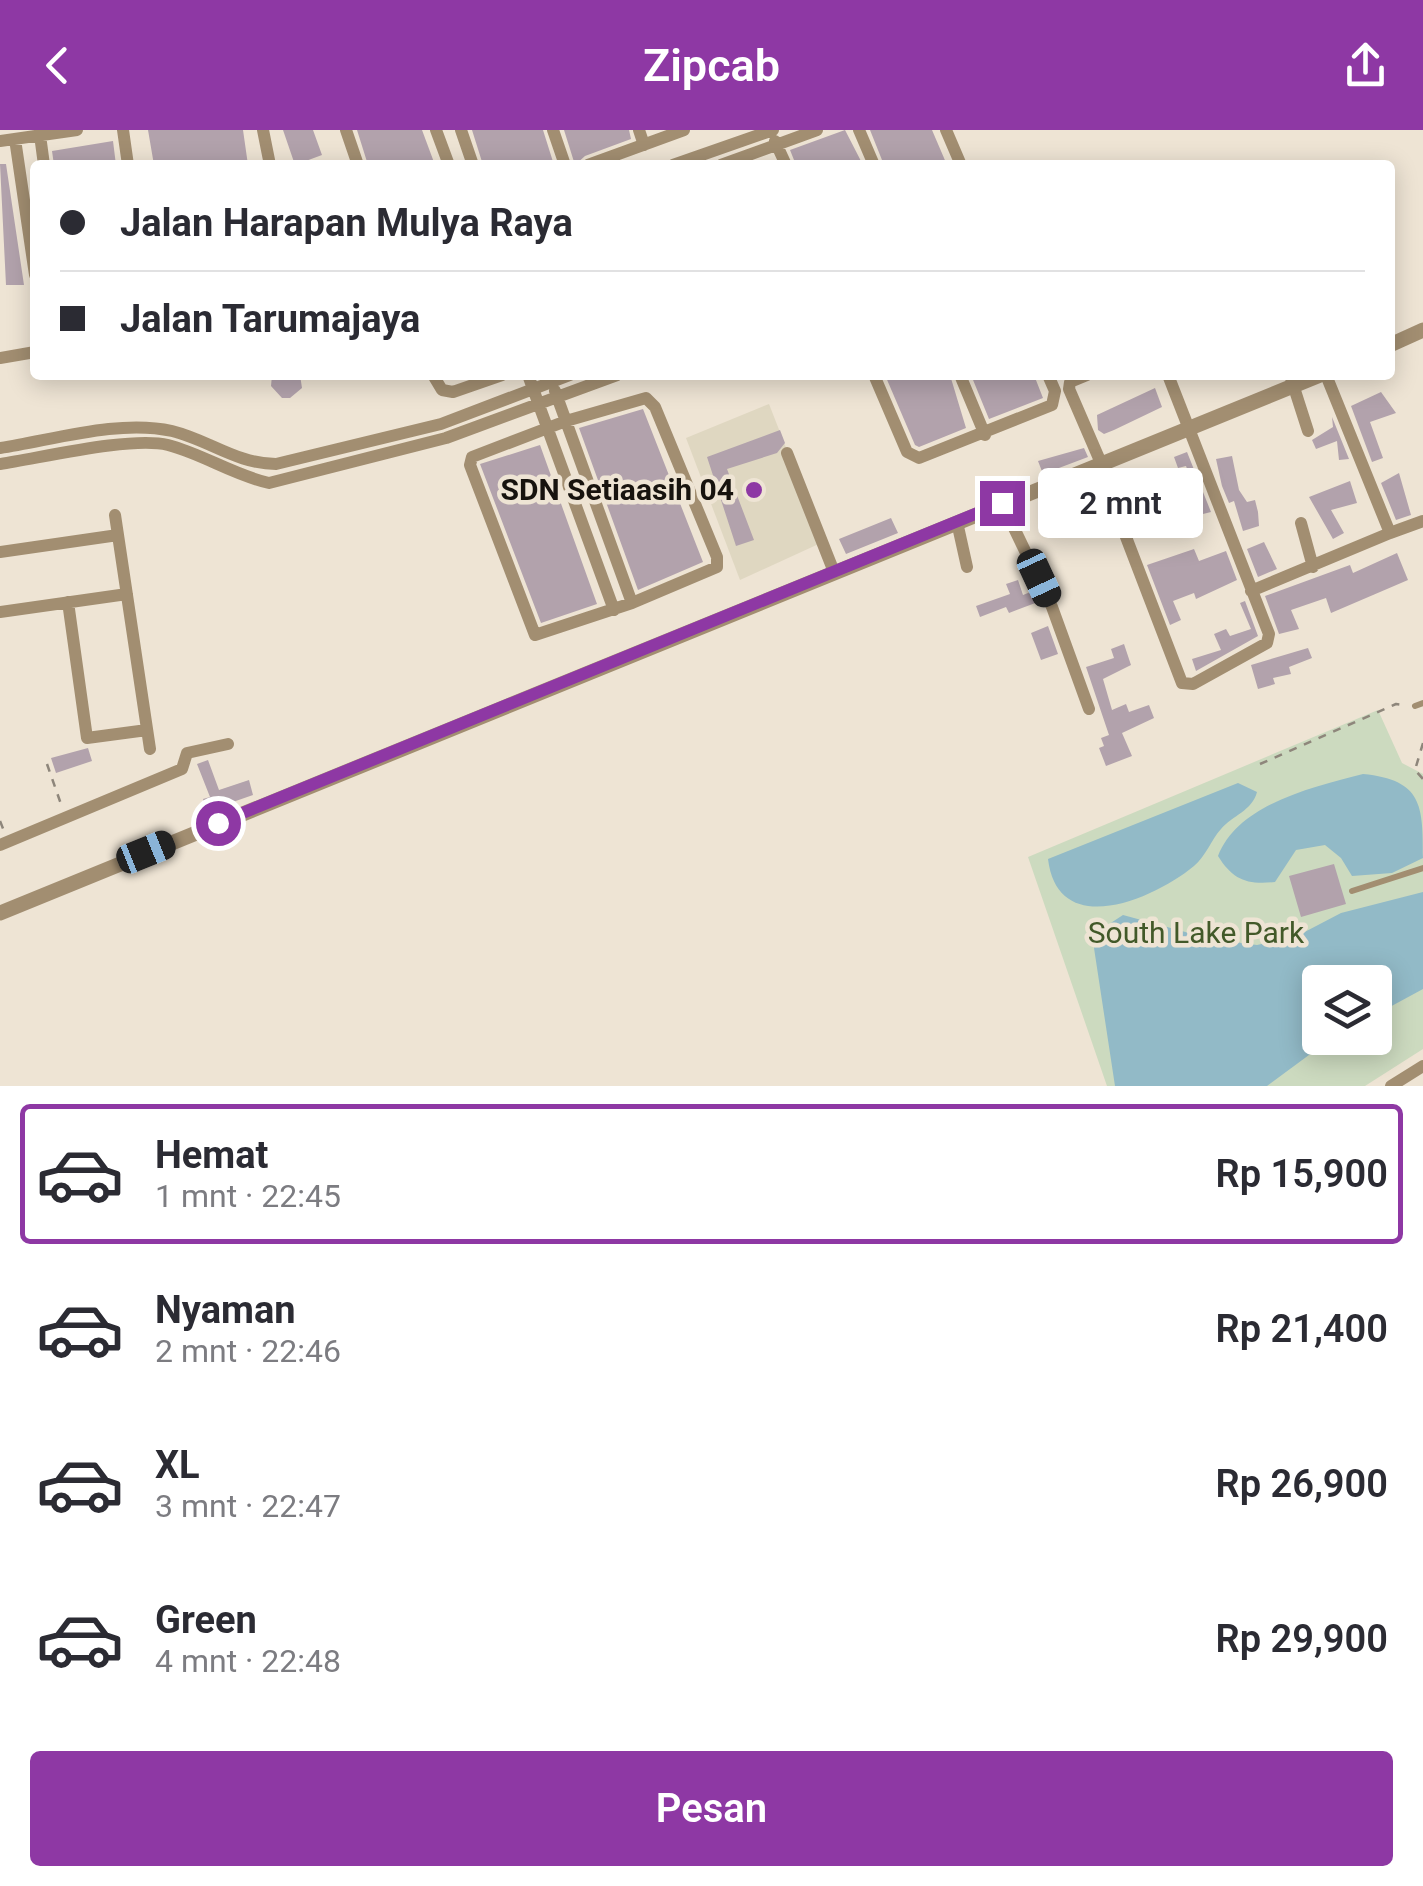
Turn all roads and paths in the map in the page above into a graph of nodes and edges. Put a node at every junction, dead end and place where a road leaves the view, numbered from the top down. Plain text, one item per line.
1 (77, 130) edge
2 (123, 130) edge
3 (263, 130) edge
4 (346, 130) edge
5 (436, 130) edge
6 (460, 130) edge
7 (553, 130) edge
8 (639, 130) edge
9 (684, 130) edge
10 (771, 130) edge
11 (817, 130) edge
12 (859, 130) edge
13 (946, 130) edge
14 (40, 136) junction
15 (15, 139) junction
16 (0, 141) edge
17 (644, 145) junction
18 (777, 145) junction
19 (43, 160) edge
20 (127, 160) edge
21 (269, 160) edge
22 (356, 160) edge
23 (447, 160) edge
24 (471, 160) edge
25 (564, 160) edge
26 (610, 160) edge
27 (686, 160) edge
28 (734, 160) edge
29 (784, 160) edge
30 (872, 160) edge
31 (959, 160) edge
32 (30, 240) edge
33 (1423, 330) edge
34 (1395, 343) edge
35 (30, 353) edge
36 (0, 358) edge
37 (436, 380) edge
38 (488, 380) edge
39 (530, 380) edge
40 (549, 380) edge
41 (551, 380) edge
42 (604, 380) edge
43 (876, 380) edge
44 (962, 380) edge
45 (1050, 380) edge
46 (1075, 380) edge
47 (1170, 380) edge
48 (1318, 380) edge
49 (1326, 380) edge
50 (1294, 387) edge
51 (534, 390) junction
52 (558, 398) junction
53 (539, 405) junction
54 (566, 422) junction
55 (548, 428) junction
56 (1308, 430) dead end
57 (443, 431) junction
58 (1190, 434) junction
59 (985, 435) junction
60 (0, 448) edge
61 (787, 453) dead end
62 (0, 464) edge
63 (1100, 467) junction
64 (1004, 505) junction
65 (116, 515) dead end
66 (1423, 520) edge
67 (1301, 524) dead end
68 (958, 527) junction
69 (1390, 533) junction
70 (118, 535) junction
71 (0, 552) edge
72 (968, 567) dead end
73 (1313, 567) junction
74 (834, 572) junction
75 (1251, 591) junction
76 (127, 594) junction
77 (68, 602) junction
78 (632, 603) junction
79 (614, 610) junction
80 (0, 612) edge
81 (1419, 704) edge
82 (1089, 708) dead end
83 (147, 730) junction
84 (1423, 743) edge
85 (228, 744) dead end
86 (150, 749) dead end
87 (46, 764) dead end
88 (1260, 764) dead end
89 (1423, 780) edge
90 (66, 818) junction
91 (0, 845) edge
92 (1423, 868) edge
93 (1352, 891) dead end
94 (0, 912) edge
95 (1423, 1066) edge
96 (1392, 1086) edge

1 - 14 street
2 - 20 street
3 - 21 street
4 - 22 street
5 - 23 street
6 - 24 street
7 - 25 street
8 - 17 street
9 - 17 street
10 - 18 street
10 - 27 street
11 - 18 street
12 - 30 street
13 - 31 street
14 - 15 street
14 - 19 street
15 - 16 street
15 - 32 street
17 - 26 street
18 - 28 street
18 - 29 street
33 - 34 street
35 - 36 street
37 - 38 street
39 - 51 street
40 - 51 street
41 - 52 street
42 - 52 street
43 - 59 street
44 - 59 street
45 - 59 street
46 - 63 street
47 - 58 street
48 - 50 street
49 - 69 street
50 - 56 street
50 - 58 street
51 - 53 street
51 - 57 street
52 - 53 street
52 - 54 street
53 - 55 street
53 - 57 street
54 - 55 street
54 - 78 street
54 - 78 street
55 - 79 street
55 - 79 street
57 - 60 street
57 - 62 street
58 - 63 street
58 - 75 street
61 - 74 street
63 - 64 street
63 - 75 street
64 - 68 street
64 - 82 street
65 - 70 street
66 - 69 street
67 - 73 street
68 - 72 street
68 - 74 street
69 - 73 street
70 - 71 street
70 - 76 street
73 - 75 street
74 - 94 street
76 - 77 street
76 - 83 street
77 - 80 street
77 - 83 street
78 - 79 street
81 - 88 path
83 - 86 street
84 - 89 path
85 - 90 street
87 - 90 path
90 - 91 street
92 - 93 lane
95 - 96 street

